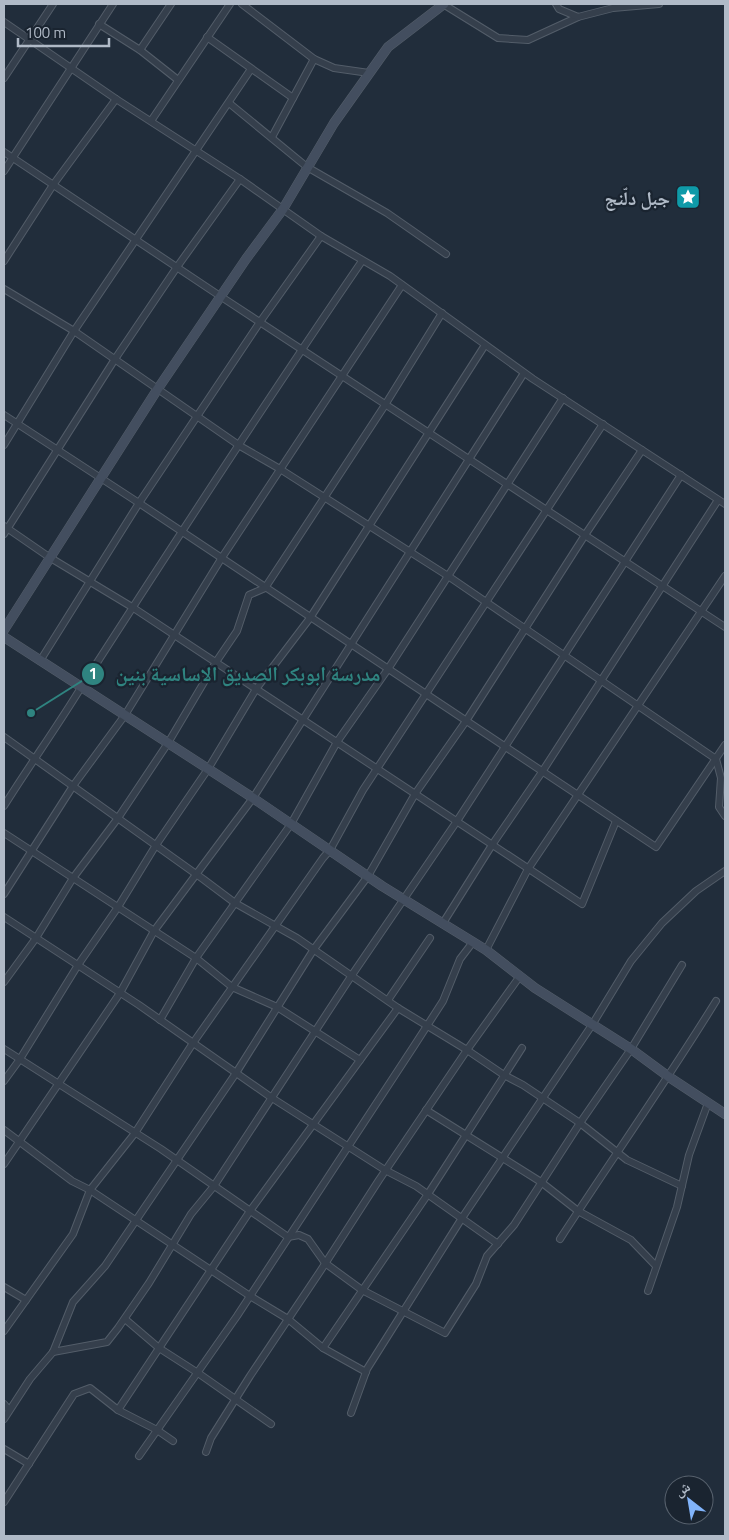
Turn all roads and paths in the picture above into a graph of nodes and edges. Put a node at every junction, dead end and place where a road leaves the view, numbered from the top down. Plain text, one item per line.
1 (53, 4) edge
2 (112, 4) edge
3 (171, 4) edge
4 (230, 4) edge
5 (242, 4) edge
6 (444, 4) edge
7 (556, 4) edge
8 (657, 4) edge
9 (578, 17) junction
10 (4, 22) edge
11 (99, 24) junction
12 (207, 37) junction
13 (29, 41) junction
14 (140, 50) junction
15 (314, 59) junction
16 (70, 68) junction
17 (251, 69) junction
18 (369, 73) junction
19 (4, 78) edge
20 (178, 80) junction
21 (293, 98) junction
22 (116, 99) junction
23 (229, 103) junction
24 (151, 121) junction
25 (272, 137) junction
26 (196, 150) junction
27 (4, 152) edge
28 (12, 158) junction
29 (307, 167) junction
30 (4, 170) edge
31 (240, 179) junction
32 (53, 185) junction
33 (283, 208) junction
34 (321, 236) junction
35 (135, 239) junction
36 (446, 254) dead end
37 (4, 261) edge
38 (362, 261) junction
39 (177, 267) junction
40 (402, 285) junction
41 (4, 289) edge
42 (220, 296) junction
43 (442, 313) junction
44 (260, 322) junction
45 (74, 331) junction
46 (485, 344) junction
47 (301, 350) junction
48 (115, 359) junction
49 (524, 373) junction
50 (341, 376) junction
51 (157, 390) junction
52 (562, 398) junction
53 (385, 405) junction
54 (4, 415) edge
55 (197, 416) junction
56 (17, 424) junction
57 (602, 424) junction
58 (428, 433) junction
59 (4, 445) edge
60 (240, 446) junction
61 (58, 449) junction
62 (642, 450) junction
63 (469, 459) junction
64 (280, 470) junction
65 (681, 475) junction
66 (100, 477) junction
67 (508, 485) junction
68 (324, 499) junction
69 (718, 500) junction
70 (139, 503) junction
71 (725, 504) edge
72 (547, 510) junction
73 (369, 526) junction
74 (5, 530) edge
75 (182, 532) junction
76 (585, 535) junction
77 (410, 551) junction
78 (49, 557) junction
79 (222, 559) junction
80 (625, 561) junction
81 (448, 576) junction
82 (725, 576) edge
83 (90, 581) junction
84 (662, 585) junction
85 (265, 588) junction
86 (486, 602) junction
87 (132, 607) junction
88 (702, 612) junction
89 (310, 618) junction
90 (725, 627) edge
91 (525, 629) junction
92 (4, 630) edge
93 (175, 635) junction
94 (4, 637) edge
95 (350, 644) junction
96 (564, 655) junction
97 (40, 661) junction
98 (216, 662) junction
99 (388, 669) junction
100 (601, 681) junction
101 (82, 688) junction
102 (256, 689) junction
103 (426, 694) junction
104 (638, 706) junction
105 (125, 715) junction
106 (302, 719) junction
107 (466, 721) junction
108 (4, 737) edge
109 (337, 742) junction
110 (168, 744) junction
111 (725, 744) edge
112 (504, 746) junction
113 (34, 758) junction
114 (716, 759) junction
115 (208, 769) junction
116 (377, 769) junction
117 (542, 772) junction
118 (723, 777) edge
119 (73, 786) junction
120 (416, 794) junction
121 (578, 796) junction
122 (253, 798) junction
123 (4, 806) edge
124 (725, 816) edge
125 (118, 818) junction
126 (457, 821) junction
127 (616, 821) junction
128 (291, 824) junction
129 (4, 833) edge
130 (156, 845) junction
131 (492, 845) junction
132 (30, 850) junction
133 (330, 850) junction
134 (528, 868) junction
135 (725, 871) edge
136 (196, 873) junction
137 (368, 876) junction
138 (73, 878) junction
139 (4, 894) edge
140 (404, 899) junction
141 (234, 903) junction
142 (118, 908) junction
143 (4, 917) edge
144 (443, 924) junction
145 (275, 926) junction
146 (154, 931) junction
147 (36, 938) junction
148 (430, 938) dead end
149 (473, 942) junction
150 (314, 949) junction
151 (486, 950) junction
152 (196, 958) junction
153 (78, 965) junction
154 (682, 965) dead end
155 (352, 975) junction
156 (520, 976) junction
157 (4, 982) edge
158 (232, 987) junction
159 (120, 993) junction
160 (388, 1000) junction
161 (716, 1001) dead end
162 (277, 1007) junction
163 (398, 1008) junction
164 (160, 1020) junction
165 (592, 1025) junction
166 (427, 1026) junction
167 (315, 1032) junction
168 (193, 1043) junction
169 (522, 1048) dead end
170 (4, 1049) edge
171 (631, 1049) junction
172 (467, 1050) junction
173 (20, 1059) junction
174 (360, 1060) junction
175 (236, 1073) junction
176 (504, 1075) junction
177 (668, 1077) junction
178 (4, 1081) edge
179 (58, 1084) junction
180 (272, 1098) junction
181 (543, 1100) junction
182 (708, 1103) junction
183 (426, 1110) junction
184 (725, 1114) edge
185 (580, 1123) junction
186 (314, 1124) junction
187 (4, 1130) edge
188 (134, 1133) junction
189 (466, 1135) junction
190 (20, 1142) junction
191 (348, 1146) junction
192 (616, 1152) junction
193 (502, 1159) junction
194 (176, 1160) junction
195 (4, 1164) edge
196 (385, 1170) junction
197 (541, 1182) junction
198 (214, 1186) junction
199 (682, 1186) junction
200 (90, 1190) junction
201 (428, 1194) junction
202 (250, 1211) junction
203 (578, 1211) junction
204 (462, 1218) junction
205 (136, 1220) junction
206 (288, 1237) junction
207 (560, 1239) dead end
208 (498, 1244) junction
209 (172, 1246) junction
210 (326, 1263) junction
211 (656, 1266) junction
212 (211, 1270) junction
213 (4, 1287) edge
214 (362, 1290) junction
215 (648, 1291) dead end
216 (250, 1296) junction
217 (26, 1300) junction
218 (403, 1312) junction
219 (125, 1319) junction
220 (288, 1319) junction
221 (4, 1331) edge
222 (159, 1348) junction
223 (323, 1348) junction
224 (53, 1352) junction
225 (366, 1372) junction
226 (198, 1373) junction
227 (235, 1399) junction
228 (4, 1404) edge
229 (9, 1410) junction
230 (118, 1410) junction
231 (351, 1413) dead end
232 (4, 1418) edge
233 (271, 1424) dead end
234 (157, 1430) junction
235 (173, 1441) dead end
236 (4, 1449) edge
237 (206, 1452) dead end
238 (139, 1456) dead end
239 (29, 1464) junction
240 (4, 1502) edge

1 - 13 street
2 - 11 street
3 - 14 street
4 - 12 street
5 - 15 street
6 - 9 street
6 - 18 street
7 - 9 street
8 - 9 street
10 - 13 street
11 - 14 street
11 - 16 street
12 - 17 street
12 - 20 street
13 - 16 street
13 - 19 street
14 - 20 street
15 - 18 street
15 - 21 street
16 - 22 street
16 - 28 street
17 - 21 street
17 - 23 street
18 - 29 street
20 - 24 street
21 - 25 street
22 - 24 street
22 - 32 street
23 - 25 street
23 - 26 street
24 - 26 street
25 - 29 street
26 - 31 street
26 - 35 street
27 - 28 street
28 - 30 street
28 - 32 street
29 - 33 street
29 - 36 street
31 - 33 street
31 - 39 street
32 - 35 street
32 - 37 street
33 - 34 street
33 - 42 street
34 - 38 street
34 - 44 street
35 - 39 street
35 - 45 street
38 - 40 street
38 - 47 street
39 - 42 street
39 - 48 street
40 - 43 street
40 - 50 street
41 - 45 street
42 - 44 street
42 - 51 street
43 - 46 street
43 - 53 street
44 - 47 street
44 - 55 street
45 - 48 street
45 - 56 street
46 - 49 street
46 - 58 street
47 - 50 street
47 - 60 street
48 - 51 street
48 - 61 street
49 - 52 street
49 - 63 street
50 - 53 street
50 - 64 street
51 - 55 street
51 - 66 street
52 - 57 street
52 - 67 street
53 - 58 street
53 - 68 street
54 - 56 street
55 - 60 street
55 - 70 street
56 - 59 street
56 - 61 street
57 - 62 street
57 - 72 street
58 - 63 street
58 - 73 street
60 - 64 street
60 - 75 street
61 - 66 street
61 - 74 street
62 - 65 street
62 - 76 street
63 - 67 street
63 - 77 street
64 - 68 street
64 - 79 street
65 - 69 street
65 - 80 street
66 - 70 street
66 - 78 street
67 - 72 street
67 - 81 street
68 - 73 street
68 - 85 street
69 - 71 street
69 - 84 street
70 - 75 street
70 - 83 street
72 - 76 street
72 - 86 street
73 - 77 street
73 - 89 street
74 - 78 street
75 - 79 street
75 - 87 street
76 - 80 street
76 - 91 street
77 - 81 street
77 - 95 street
78 - 83 street
78 - 92 street
79 - 85 street
79 - 93 street
80 - 84 street
80 - 96 street
81 - 86 street
81 - 99 street
82 - 88 street
83 - 87 street
83 - 97 street
84 - 88 street
84 - 100 street
85 - 89 street
85 - 98 street
86 - 91 street
86 - 103 street
87 - 93 street
87 - 101 street
88 - 90 street
88 - 104 street
89 - 95 street
89 - 102 street
91 - 96 street
91 - 107 street
93 - 98 street
93 - 105 street
94 - 97 street
95 - 99 street
95 - 106 street
96 - 100 street
96 - 112 street
97 - 101 street
98 - 102 street
98 - 110 street
99 - 103 street
99 - 109 street
100 - 104 street
100 - 117 street
101 - 105 street
101 - 113 street
102 - 106 street
102 - 115 street
103 - 107 street
103 - 116 street
104 - 114 street
104 - 121 street
105 - 110 street
105 - 119 street
106 - 109 street
106 - 122 street
107 - 112 street
107 - 120 street
108 - 113 street
109 - 116 street
109 - 128 street
110 - 115 street
110 - 125 street
111 - 114 street
112 - 117 street
112 - 126 street
113 - 119 street
113 - 123 street
114 - 118 street
114 - 127 street
115 - 122 street
115 - 130 street
116 - 120 street
116 - 133 street
117 - 121 street
117 - 131 street
118 - 124 street
119 - 125 street
119 - 132 street
120 - 126 street
120 - 137 street
121 - 127 street
121 - 134 street
122 - 128 street
122 - 136 street
125 - 130 street
125 - 138 street
126 - 131 street
126 - 140 street
127 - 134 street
128 - 133 street
128 - 141 street
129 - 132 street
130 - 136 street
130 - 142 street
131 - 134 street
131 - 144 street
132 - 138 street
132 - 139 street
133 - 137 street
133 - 145 street
134 - 151 street
135 - 165 street
136 - 141 street
136 - 146 street
137 - 140 street
137 - 150 street
138 - 142 street
138 - 147 street
140 - 144 street
140 - 155 street
141 - 145 street
141 - 152 street
142 - 146 street
142 - 153 street
143 - 147 street
144 - 149 street
145 - 150 street
145 - 158 street
146 - 152 street
146 - 159 street
147 - 153 street
147 - 157 street
148 - 160 street
149 - 151 street
149 - 166 street
150 - 155 street
150 - 162 street
151 - 156 street
152 - 158 street
152 - 164 street
153 - 159 street
153 - 173 street
154 - 171 street
155 - 160 street
155 - 167 street
156 - 165 street
156 - 172 street
158 - 162 street
158 - 168 street
159 - 164 street
159 - 179 street
160 - 163 street
161 - 177 street
162 - 167 street
162 - 175 street
163 - 166 street
163 - 174 street
164 - 168 street
165 - 171 street
165 - 181 street
166 - 172 street
166 - 191 street
167 - 174 street
167 - 180 street
168 - 175 street
168 - 188 street
169 - 176 street
170 - 173 street
171 - 177 street
171 - 185 street
172 - 176 street
172 - 183 street
173 - 178 street
173 - 179 street
174 - 186 street
175 - 180 street
175 - 194 street
176 - 181 street
176 - 189 street
177 - 182 street
177 - 192 street
179 - 188 street
179 - 190 street
180 - 186 street
180 - 198 street
181 - 185 street
181 - 193 street
182 - 184 street
182 - 199 street
183 - 189 street
183 - 196 street
185 - 192 street
185 - 197 street
186 - 191 street
186 - 202 street
187 - 190 street
188 - 194 street
188 - 200 street
189 - 193 street
189 - 201 street
190 - 195 street
190 - 200 street
191 - 196 street
191 - 206 street
192 - 199 street
192 - 203 street
193 - 197 street
193 - 204 street
194 - 198 street
194 - 205 street
196 - 201 street
196 - 210 street
197 - 203 street
197 - 208 street
198 - 202 street
198 - 209 street
199 - 211 street
200 - 205 street
200 - 217 street
201 - 204 street
201 - 214 street
202 - 206 street
202 - 212 street
203 - 207 street
203 - 211 street
204 - 208 street
204 - 218 street
205 - 209 street
205 - 224 street
206 - 210 street
206 - 216 street
208 - 218 street
209 - 212 street
209 - 219 street
210 - 214 street
210 - 220 street
211 - 215 street
212 - 216 street
212 - 222 street
213 - 217 street
214 - 218 street
214 - 223 street
216 - 220 street
216 - 226 street
217 - 221 street
218 - 225 street
219 - 222 street
219 - 224 street
220 - 223 street
220 - 227 street
222 - 226 street
222 - 230 street
223 - 225 street
224 - 229 street
225 - 231 street
226 - 227 street
226 - 234 street
227 - 233 street
227 - 237 street
228 - 229 street
229 - 232 street
230 - 234 street
230 - 239 street
234 - 235 street
234 - 238 street
236 - 239 street
239 - 240 street

